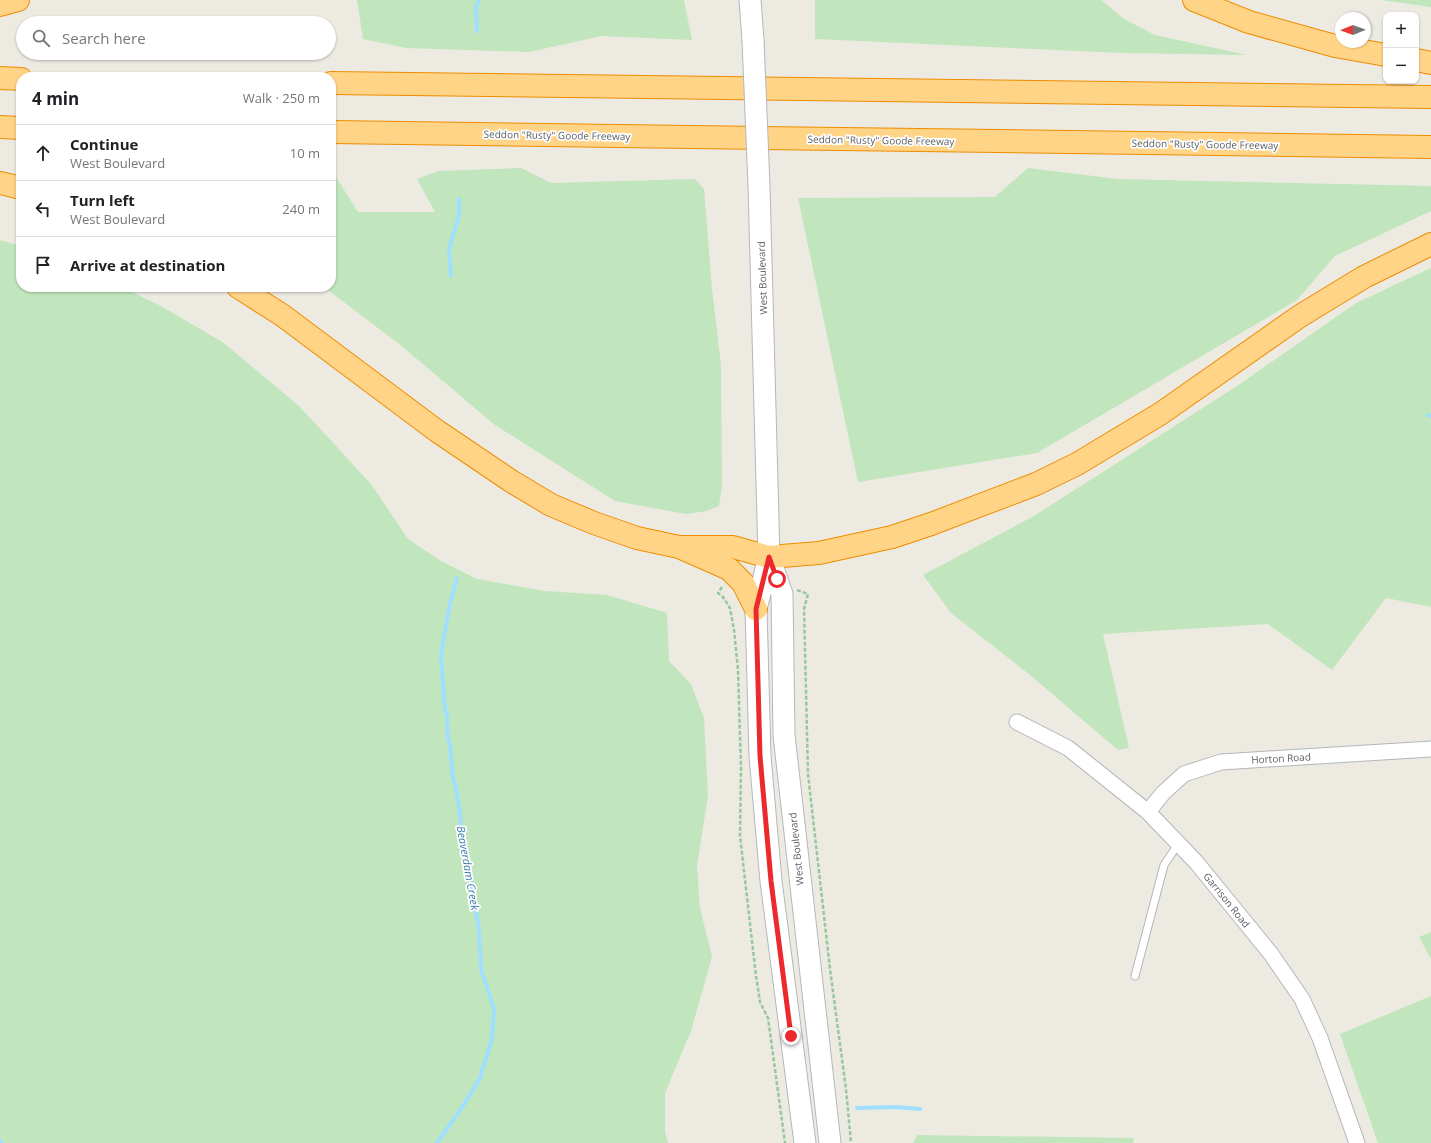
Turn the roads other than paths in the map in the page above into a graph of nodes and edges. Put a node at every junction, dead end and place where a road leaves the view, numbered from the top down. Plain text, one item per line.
1 (18, 0) edge
2 (750, 0) edge
3 (1194, 0) edge
4 (0, 5) edge
5 (1383, 54) edge
6 (1419, 61) edge
7 (1431, 63) edge
8 (0, 78) edge
9 (16, 79) edge
10 (336, 83) edge
11 (1431, 97) edge
12 (0, 127) edge
13 (16, 128) edge
14 (336, 132) edge
15 (1431, 147) edge
16 (0, 184) edge
17 (16, 187) edge
18 (1431, 244) edge
19 (246, 292) edge
20 (679, 547) junction
21 (769, 557) junction
22 (756, 609) junction
23 (1017, 722) dead end
24 (1431, 749) edge
25 (761, 766) junction
26 (1148, 812) junction
27 (1179, 842) junction
28 (780, 959) junction
29 (808, 959) junction
30 (1135, 976) dead end
31 (822, 1080) junction
32 (805, 1143) edge
33 (830, 1143) edge
34 (1357, 1143) edge

1 - 4 highway
2 - 21 street, West Boulevard, bridge
3 - 5 highway
6 - 7 highway
8 - 9 highway
10 - 11 highway
12 - 13 highway
14 - 15 highway, Seddon "Rusty" Goode Freeway
16 - 17 highway
18 - 21 highway
19 - 20 highway
20 - 21 highway
20 - 22 highway
21 - 22 street, West Boulevard
21 - 29 street, West Boulevard
22 - 25 street, West Boulevard
23 - 26 street, Garrison Road
24 - 26 street, Horton Road
25 - 28 street, West Boulevard
25 - 29 street
26 - 27 street, Garrison Road
27 - 30 lane
27 - 34 street, Garrison Road
28 - 31 street
28 - 32 street, West Boulevard
29 - 31 street, West Boulevard
31 - 33 street, West Boulevard

